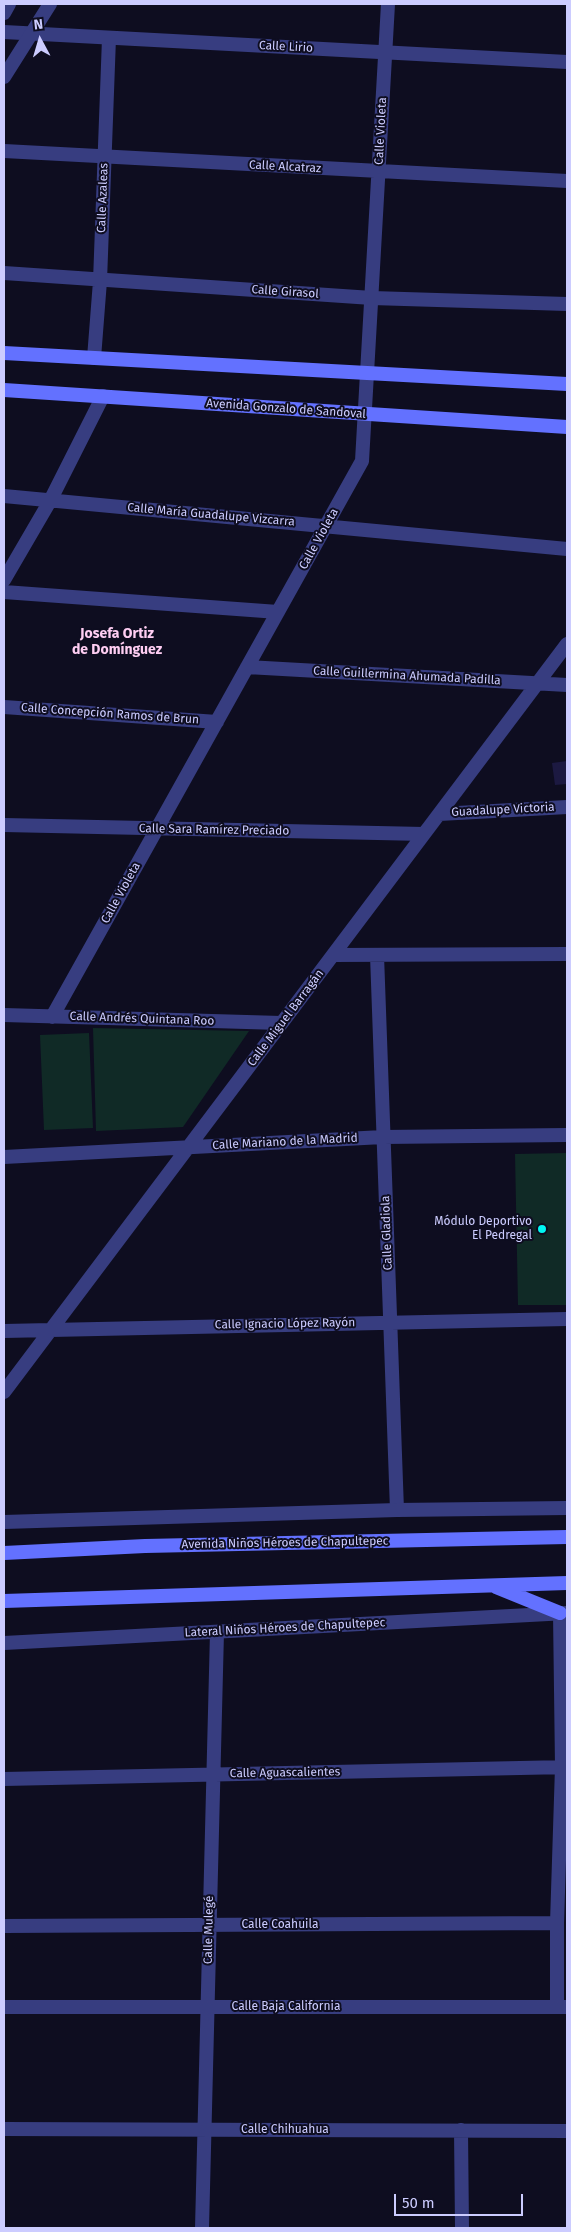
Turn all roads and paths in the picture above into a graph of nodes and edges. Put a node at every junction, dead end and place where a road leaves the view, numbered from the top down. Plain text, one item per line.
1 (9, 4) edge
2 (50, 4) edge
3 (388, 4) edge
4 (4, 13) edge
5 (4, 32) edge
6 (32, 33) junction
7 (109, 38) junction
8 (386, 52) junction
9 (567, 62) edge
10 (4, 77) edge
11 (4, 151) edge
12 (105, 156) junction
13 (379, 172) junction
14 (567, 181) edge
15 (4, 273) edge
16 (100, 281) junction
17 (372, 298) junction
18 (567, 304) edge
19 (4, 353) edge
20 (94, 358) junction
21 (367, 373) junction
22 (567, 384) edge
23 (4, 390) edge
24 (103, 396) junction
25 (365, 414) junction
26 (567, 427) edge
27 (4, 496) edge
28 (50, 501) junction
29 (327, 525) junction
30 (567, 549) edge
31 (4, 580) edge
32 (4, 592) edge
33 (278, 612) junction
34 (567, 644) edge
35 (247, 667) junction
36 (537, 684) junction
37 (567, 685) edge
38 (4, 706) edge
39 (216, 722) junction
40 (567, 806) edge
41 (439, 814) junction
42 (4, 825) edge
43 (157, 829) junction
44 (424, 834) junction
45 (567, 954) edge
46 (333, 955) junction
47 (377, 955) junction
48 (4, 1015) edge
49 (52, 1017) junction
50 (281, 1023) junction
51 (567, 1135) edge
52 (384, 1137) junction
53 (188, 1147) junction
54 (4, 1157) edge
55 (567, 1319) edge
56 (390, 1321) junction
57 (52, 1328) junction
58 (4, 1331) edge
59 (4, 1392) edge
60 (567, 1508) edge
61 (397, 1510) junction
62 (4, 1522) edge
63 (567, 1537) edge
64 (4, 1554) edge
65 (567, 1583) edge
66 (491, 1585) junction
67 (4, 1601) edge
68 (564, 1613) edge
69 (217, 1632) junction
70 (4, 1643) edge
71 (565, 1767) edge
72 (212, 1775) junction
73 (4, 1779) edge
74 (557, 1923) junction
75 (209, 1925) junction
76 (4, 1926) edge
77 (4, 2007) edge
78 (207, 2007) junction
79 (562, 2007) edge
80 (4, 2129) edge
81 (204, 2130) junction
82 (461, 2130) junction
83 (567, 2131) edge
84 (202, 2228) edge
85 (462, 2228) edge

1 - 4 street
2 - 6 street
3 - 8 street, Calle Violeta
5 - 6 street, Calle Lirio
6 - 7 street, Calle Lirio
6 - 10 street
7 - 8 street, Calle Lirio
7 - 12 street, Calle Azaleas
8 - 9 street, Calle Lirio
8 - 13 street, Calle Violeta
11 - 12 street, Calle Alcatraz
12 - 13 street, Calle Alcatraz
12 - 16 street, Calle Azaleas
13 - 14 street, Calle Alcatraz
13 - 17 street, Calle Violeta
15 - 16 street, Calle Girasol
16 - 17 street, Calle Girasol
16 - 20 street, Calle Azaleas
17 - 18 street, Calle Girasol
17 - 21 street, Calle Violeta
19 - 20 main road
20 - 21 main road
21 - 22 main road
21 - 25 street, Calle Violeta
23 - 24 main road, Avenida Gonzalo de Sandoval
24 - 25 main road, Avenida Gonzalo de Sandoval
24 - 28 street
25 - 26 main road, Avenida Gonzalo de Sandoval
25 - 29 street, Calle Violeta
27 - 28 street, Calle María Guadalupe Vizcarra
28 - 29 street, Calle María Guadalupe Vizcarra
28 - 31 street
29 - 30 street, Calle María Guadalupe Vizcarra
29 - 33 street, Calle Violeta
32 - 33 street
33 - 35 street, Calle Violeta
34 - 36 street, Calle Miguel Barragán
35 - 36 street, Calle Guillermina Ahumada Padilla
35 - 39 street, Calle Violeta
36 - 37 street, Calle Guillermina Ahumada Padilla
36 - 41 street, Calle Miguel Barragán
38 - 39 street, Calle Concepción Ramos de Brun
39 - 43 street, Calle Violeta
40 - 41 street, Guadalupe Victoria
41 - 44 street, Calle Miguel Barragán
42 - 43 street, Calle Sara Ramírez Preciado
43 - 44 street, Calle Sara Ramírez Preciado
43 - 49 street, Calle Violeta
44 - 46 street, Calle Miguel Barragán
45 - 47 street
46 - 47 street
46 - 50 street, Calle Miguel Barragán
47 - 52 street, Calle Gladiola
48 - 49 street, Calle Andrés Quintana Roo
49 - 50 street, Calle Andrés Quintana Roo
50 - 53 street, Calle Miguel Barragán
51 - 52 street, Calle Mariano de la Madrid
52 - 53 street, Calle Mariano de la Madrid
52 - 56 street, Calle Gladiola
53 - 54 street, Calle Mariano de la Madrid
53 - 57 street, Calle Miguel Barragán
55 - 56 street, Calle Ignacio López Rayón
56 - 57 street, Calle Ignacio López Rayón
56 - 61 street, Calle Gladiola
57 - 58 street, Calle Ignacio López Rayón
57 - 59 street, Calle Miguel Barragán
60 - 61 street
61 - 62 street
63 - 64 main road, Avenida Niños Héroes de Chapultepec
65 - 66 main road
66 - 67 main road
66 - 68 main road
68 - 69 street, Lateral Niños Héroes de Chapultepec
68 - 71 street
69 - 70 street, Lateral Niños Héroes de Chapultepec
69 - 72 street, Calle Mulegé
71 - 72 street, Calle Aguascalientes
71 - 74 street
72 - 73 street, Calle Aguascalientes
72 - 75 street, Calle Mulegé
74 - 75 street, Calle Coahuila
74 - 79 street
75 - 76 street, Calle Coahuila
75 - 78 street, Calle Mulegé
77 - 78 street, Calle Baja California
78 - 79 street, Calle Baja California
78 - 81 street, Calle Mulegé
80 - 81 street, Calle Chihuahua
81 - 82 street, Calle Chihuahua
81 - 84 street, Calle Mulegé
82 - 83 street, Calle Chihuahua
82 - 85 street

